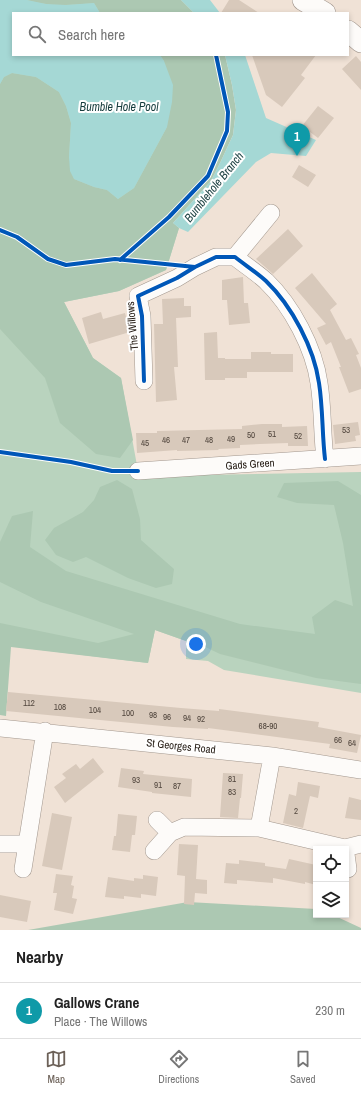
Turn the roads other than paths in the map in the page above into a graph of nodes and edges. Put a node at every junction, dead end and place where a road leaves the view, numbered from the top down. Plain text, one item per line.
1 (303, 0) edge
2 (323, 12) edge
3 (349, 32) edge
4 (361, 42) edge
5 (271, 213) dead end
6 (235, 257) junction
7 (144, 381) dead end
8 (361, 456) edge
9 (324, 459) junction
10 (138, 471) dead end
11 (0, 728) edge
12 (45, 732) junction
13 (272, 756) junction
14 (361, 770) edge
15 (157, 820) dead end
16 (259, 828) junction
17 (170, 834) junction
18 (0, 844) edge
19 (27, 844) junction
20 (324, 846) edge
21 (154, 851) dead end
22 (24, 869) dead end

1 - 2 street
3 - 4 street
5 - 6 street
6 - 7 street, The Willows
6 - 9 street
8 - 9 street, Gads Green
9 - 10 street, Gads Green
11 - 12 street, St Georges Road
12 - 13 street, St Georges Road
12 - 19 street
13 - 14 street, St Georges Road
13 - 16 street
15 - 17 street
16 - 17 street
16 - 20 street
17 - 21 street
18 - 19 street
19 - 22 street

